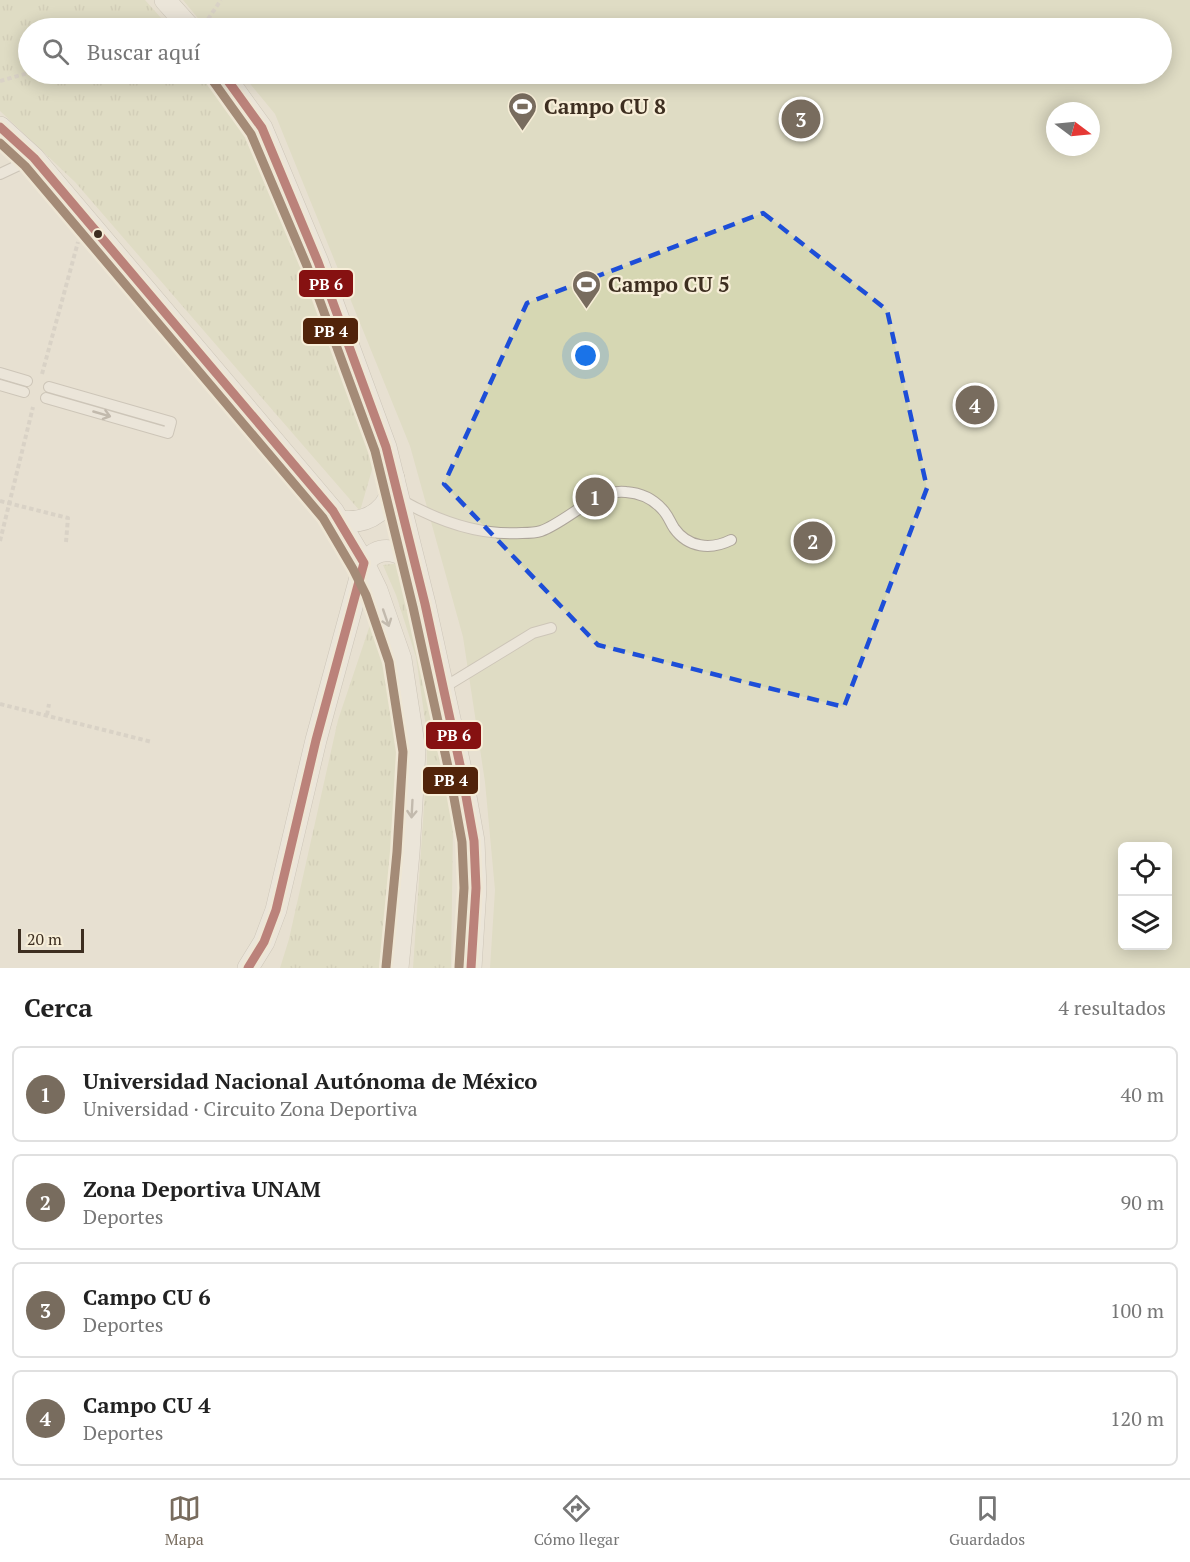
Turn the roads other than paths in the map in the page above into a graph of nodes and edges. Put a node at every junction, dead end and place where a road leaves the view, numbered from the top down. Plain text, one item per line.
1 (165, 0) edge
2 (181, 18) edge
3 (230, 84) edge
4 (0, 127) edge
5 (34, 158) junction
6 (0, 174) edge
7 (0, 373) edge
8 (0, 385) edge
9 (47, 392) joint
10 (394, 477) junction
11 (401, 500) junction
12 (340, 521) junction
13 (731, 540) dead end
14 (364, 564) junction
15 (416, 569) junction
16 (551, 628) dead end
17 (442, 688) junction
18 (276, 910) junction
19 (248, 968) edge
20 (260, 968) edge
21 (398, 968) edge
22 (471, 968) edge

1 - 2 street
3 - 10 street
4 - 5 street
5 - 6 lane
5 - 12 street
7 - 8 lane
9 -> 9 lane
10 - 11 street
10 - 12 street
11 - 13 lane
11 - 15 street
12 - 14 street
14 - 15 street
14 - 18 street
14 -> 21 street
15 - 17 street
16 - 17 lane
17 - 22 street
18 - 19 street
18 - 20 lane

